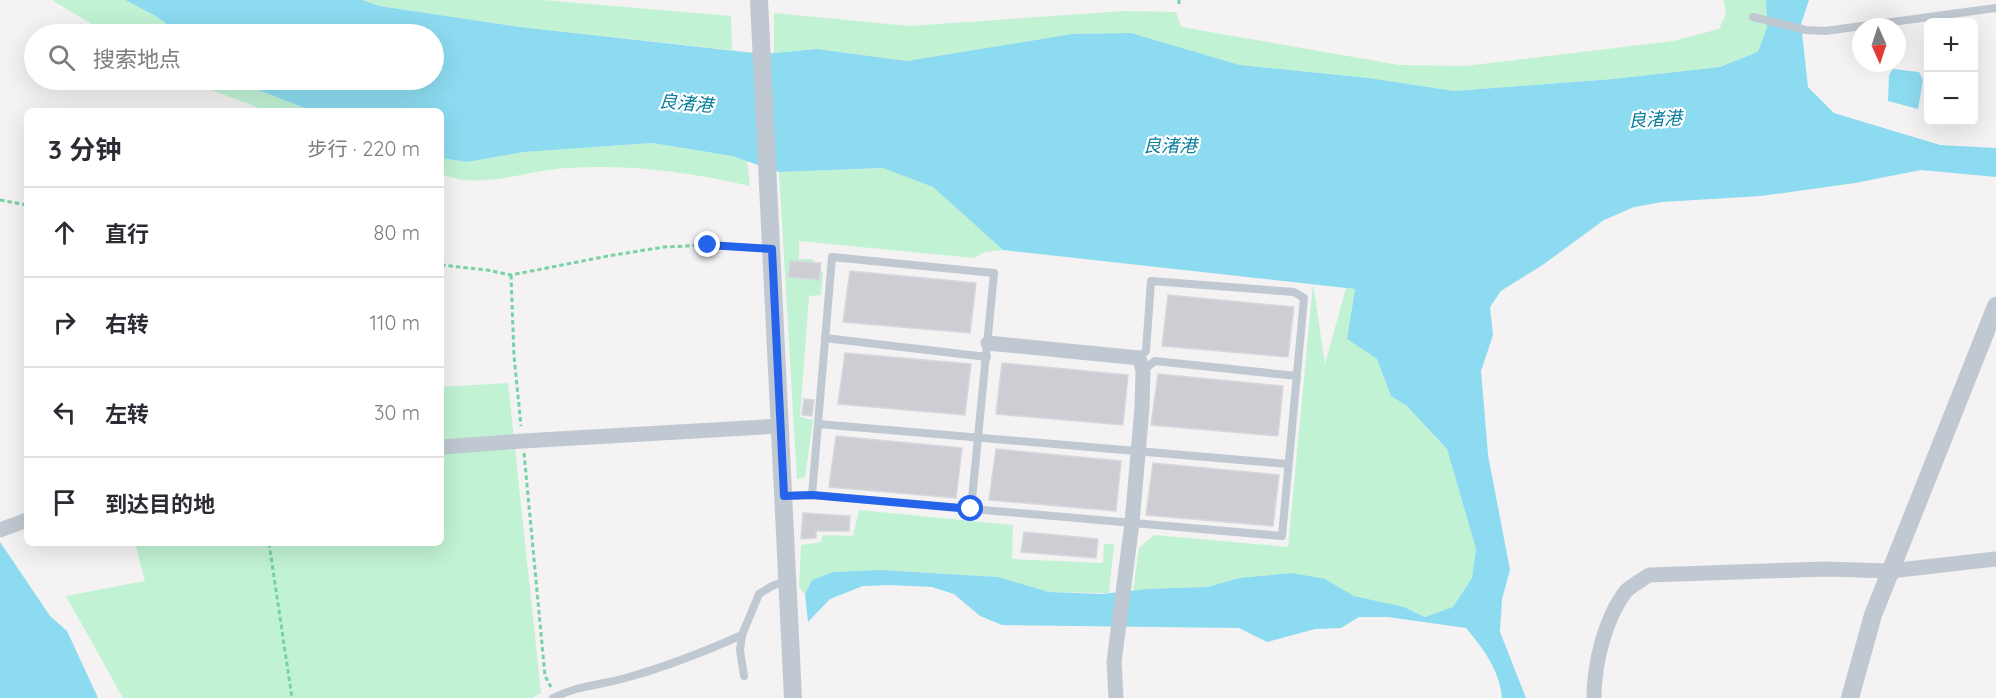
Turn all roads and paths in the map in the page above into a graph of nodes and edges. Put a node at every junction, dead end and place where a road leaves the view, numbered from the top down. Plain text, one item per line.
1 (759, 0) edge
2 (1996, 8) edge
3 (1753, 17) dead end
4 (0, 200) edge
5 (24, 204) edge
6 (772, 249) junction
7 (444, 266) edge
8 (511, 275) junction
9 (1996, 306) edge
10 (825, 338) junction
11 (988, 350) junction
12 (1141, 364) junction
13 (1297, 376) junction
14 (818, 423) junction
15 (781, 426) junction
16 (979, 437) junction
17 (523, 441) junction
18 (444, 447) edge
19 (1139, 450) junction
20 (1288, 464) junction
21 (812, 495) junction
22 (784, 496) junction
23 (971, 509) junction
24 (24, 521) edge
25 (1132, 523) junction
26 (2, 529) edge
27 (269, 546) edge
28 (1996, 559) edge
29 (1890, 571) junction
30 (788, 581) junction
31 (742, 635) junction
32 (744, 676) dead end
33 (555, 697) edge
34 (292, 698) edge
35 (793, 698) edge
36 (1116, 698) edge
37 (1594, 698) edge
38 (1850, 698) edge

1 - 6 street
2 - 3 lane
4 - 5 path
6 - 8 path
6 - 15 street
7 - 8 path
8 - 17 path
9 - 29 street
10 - 11 lane
10 - 11 lane
10 - 14 lane
11 - 12 street
11 - 16 lane
12 - 13 lane
12 - 13 lane
12 - 19 street
13 - 20 lane
14 - 16 lane
14 - 21 lane
15 - 17 street
15 - 22 street
16 - 19 lane
16 - 23 lane
17 - 18 street
17 - 33 path
19 - 20 lane
19 - 25 street
20 - 25 lane
21 - 22 lane
21 - 23 lane
22 - 30 street
23 - 25 lane
24 - 26 street
25 - 36 street
27 - 34 path
28 - 29 street
29 - 37 street
29 - 38 street
30 - 31 lane
30 - 35 street
31 - 32 lane
31 - 33 lane

